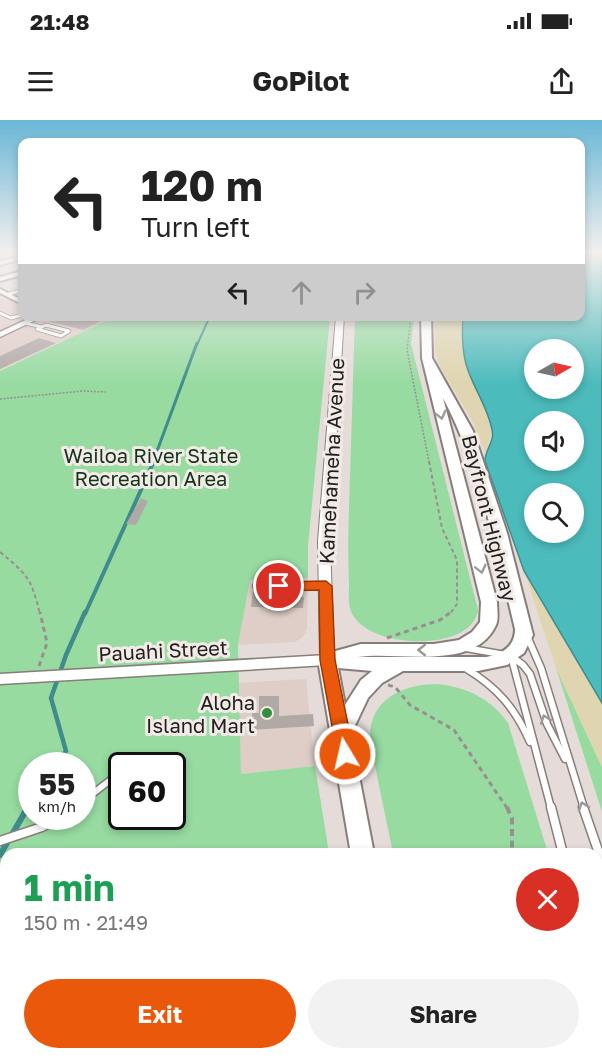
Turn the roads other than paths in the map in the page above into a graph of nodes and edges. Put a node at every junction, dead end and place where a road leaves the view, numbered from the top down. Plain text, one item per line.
1 (0, 313) edge
2 (18, 319) edge
3 (21, 321) edge
4 (28, 321) edge
5 (340, 321) edge
6 (426, 321) edge
7 (42, 327) junction
8 (0, 335) edge
9 (426, 358) junction
10 (256, 586) dead end
11 (326, 586) junction
12 (524, 630) junction
13 (457, 656) junction
14 (511, 656) junction
15 (327, 660) junction
16 (416, 664) junction
17 (0, 679) edge
18 (342, 732) junction
19 (537, 761) junction
20 (571, 771) junction
21 (108, 782) edge
22 (96, 791) edge
23 (33, 830) edge
24 (1, 841) edge
25 (362, 848) edge
26 (561, 848) edge
27 (597, 848) edge

1 - 2 lane
3 - 8 street
4 - 7 lane
5 - 11 main road, Kamehameha Avenue
6 - 9 main road, Bayfront Highway
7 - 7 lane
9 - 12 main road, Bayfront Highway
9 -> 13 main road, Bayfront Highway
10 - 11 lane
11 - 15 main road, Kamehameha Avenue
12 - 14 main road
12 - 20 lane
13 - 14 main road, Bayfront Highway
13 -> 15 main road, Bayfront Highway
13 - 16 main road, Bayfront Highway
13 - 19 lane
14 - 19 lane
20 -> 14 lane
15 - 16 main road, Bayfront Highway
15 - 17 street, Pauahi Street
15 - 18 main road, Kamehameha Avenue
16 - 18 main road
18 - 25 main road, Kamehameha Avenue
19 - 26 lane
27 -> 20 lane
21 - 22 lane
23 - 24 lane

